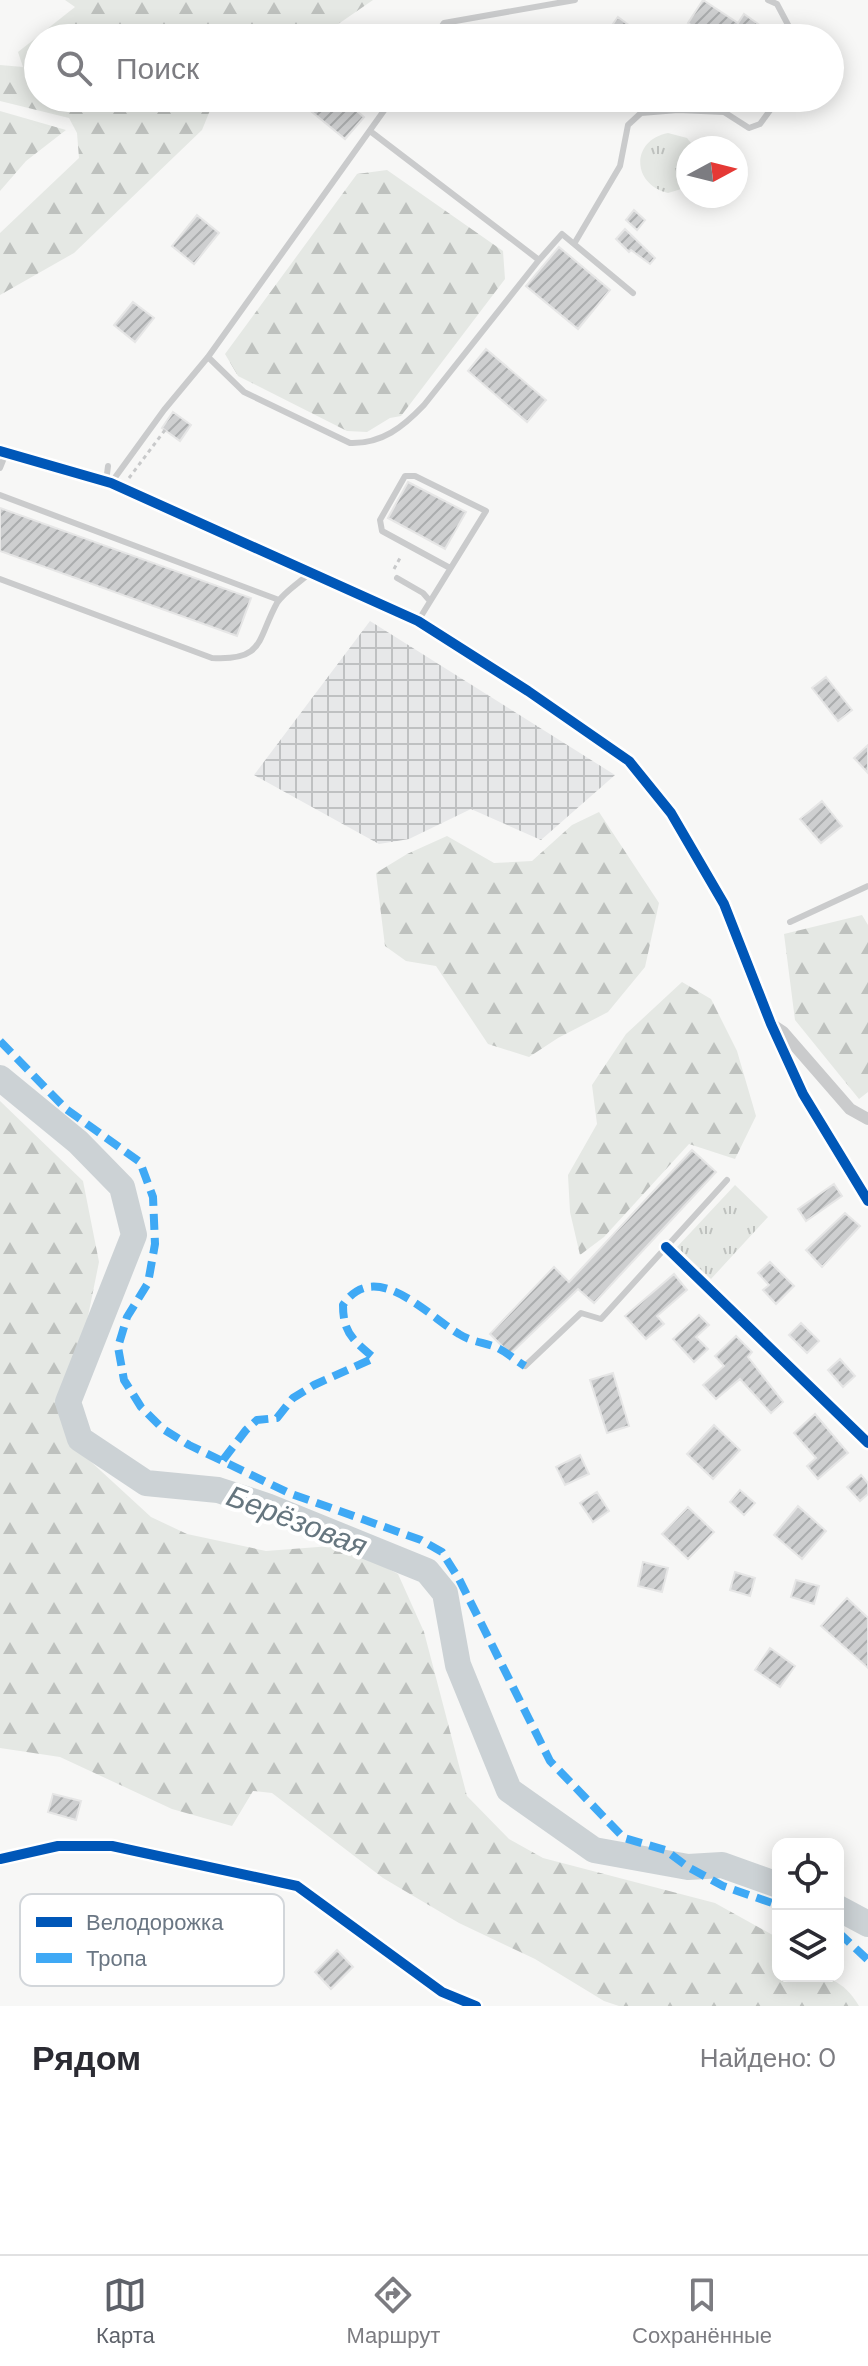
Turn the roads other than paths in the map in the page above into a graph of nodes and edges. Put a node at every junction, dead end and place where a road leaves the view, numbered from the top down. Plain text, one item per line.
1 (575, 0) edge
2 (768, 0) edge
3 (443, 24) edge
4 (788, 24) edge
5 (383, 112) edge
6 (653, 112) edge
7 (724, 112) edge
8 (769, 112) edge
9 (370, 131) junction
10 (574, 244) junction
11 (539, 260) junction
12 (633, 293) dead end
13 (208, 357) junction
14 (3, 452) edge
15 (108, 466) dead end
16 (0, 468) edge
17 (113, 484) junction
18 (0, 495) edge
19 (450, 568) junction
20 (310, 573) junction
21 (397, 578) dead end
22 (0, 579) edge
23 (279, 600) junction
24 (430, 601) junction
25 (418, 621) junction
26 (868, 886) edge
27 (790, 922) dead end
28 (771, 1024) junction
29 (868, 1119) edge
30 (727, 1180) dead end
31 (868, 1201) edge
32 (666, 1247) junction
33 (525, 1366) dead end
34 (868, 1443) edge
35 (0, 1859) edge
36 (442, 1992) junction
37 (450, 2006) edge
38 (476, 2006) edge

1 - 3 lane
2 - 4 lane
5 - 9 lane
6 - 10 lane
7 - 8 lane
9 - 11 lane
9 - 13 lane
10 - 11 lane
10 - 12 lane
11 - 13 lane
13 - 17 lane
14 - 16 lane
14 - 17 street
15 - 17 lane
17 - 20 street
18 - 23 lane
19 - 19 lane
19 - 24 lane
20 - 23 lane
20 - 25 street
21 - 24 lane
22 - 23 lane
24 - 25 lane
25 - 28 street
26 - 27 lane
28 - 29 street
28 - 31 street
30 - 32 lane
32 - 33 lane
32 - 34 street
35 - 36 street
36 - 37 street
36 - 38 street

